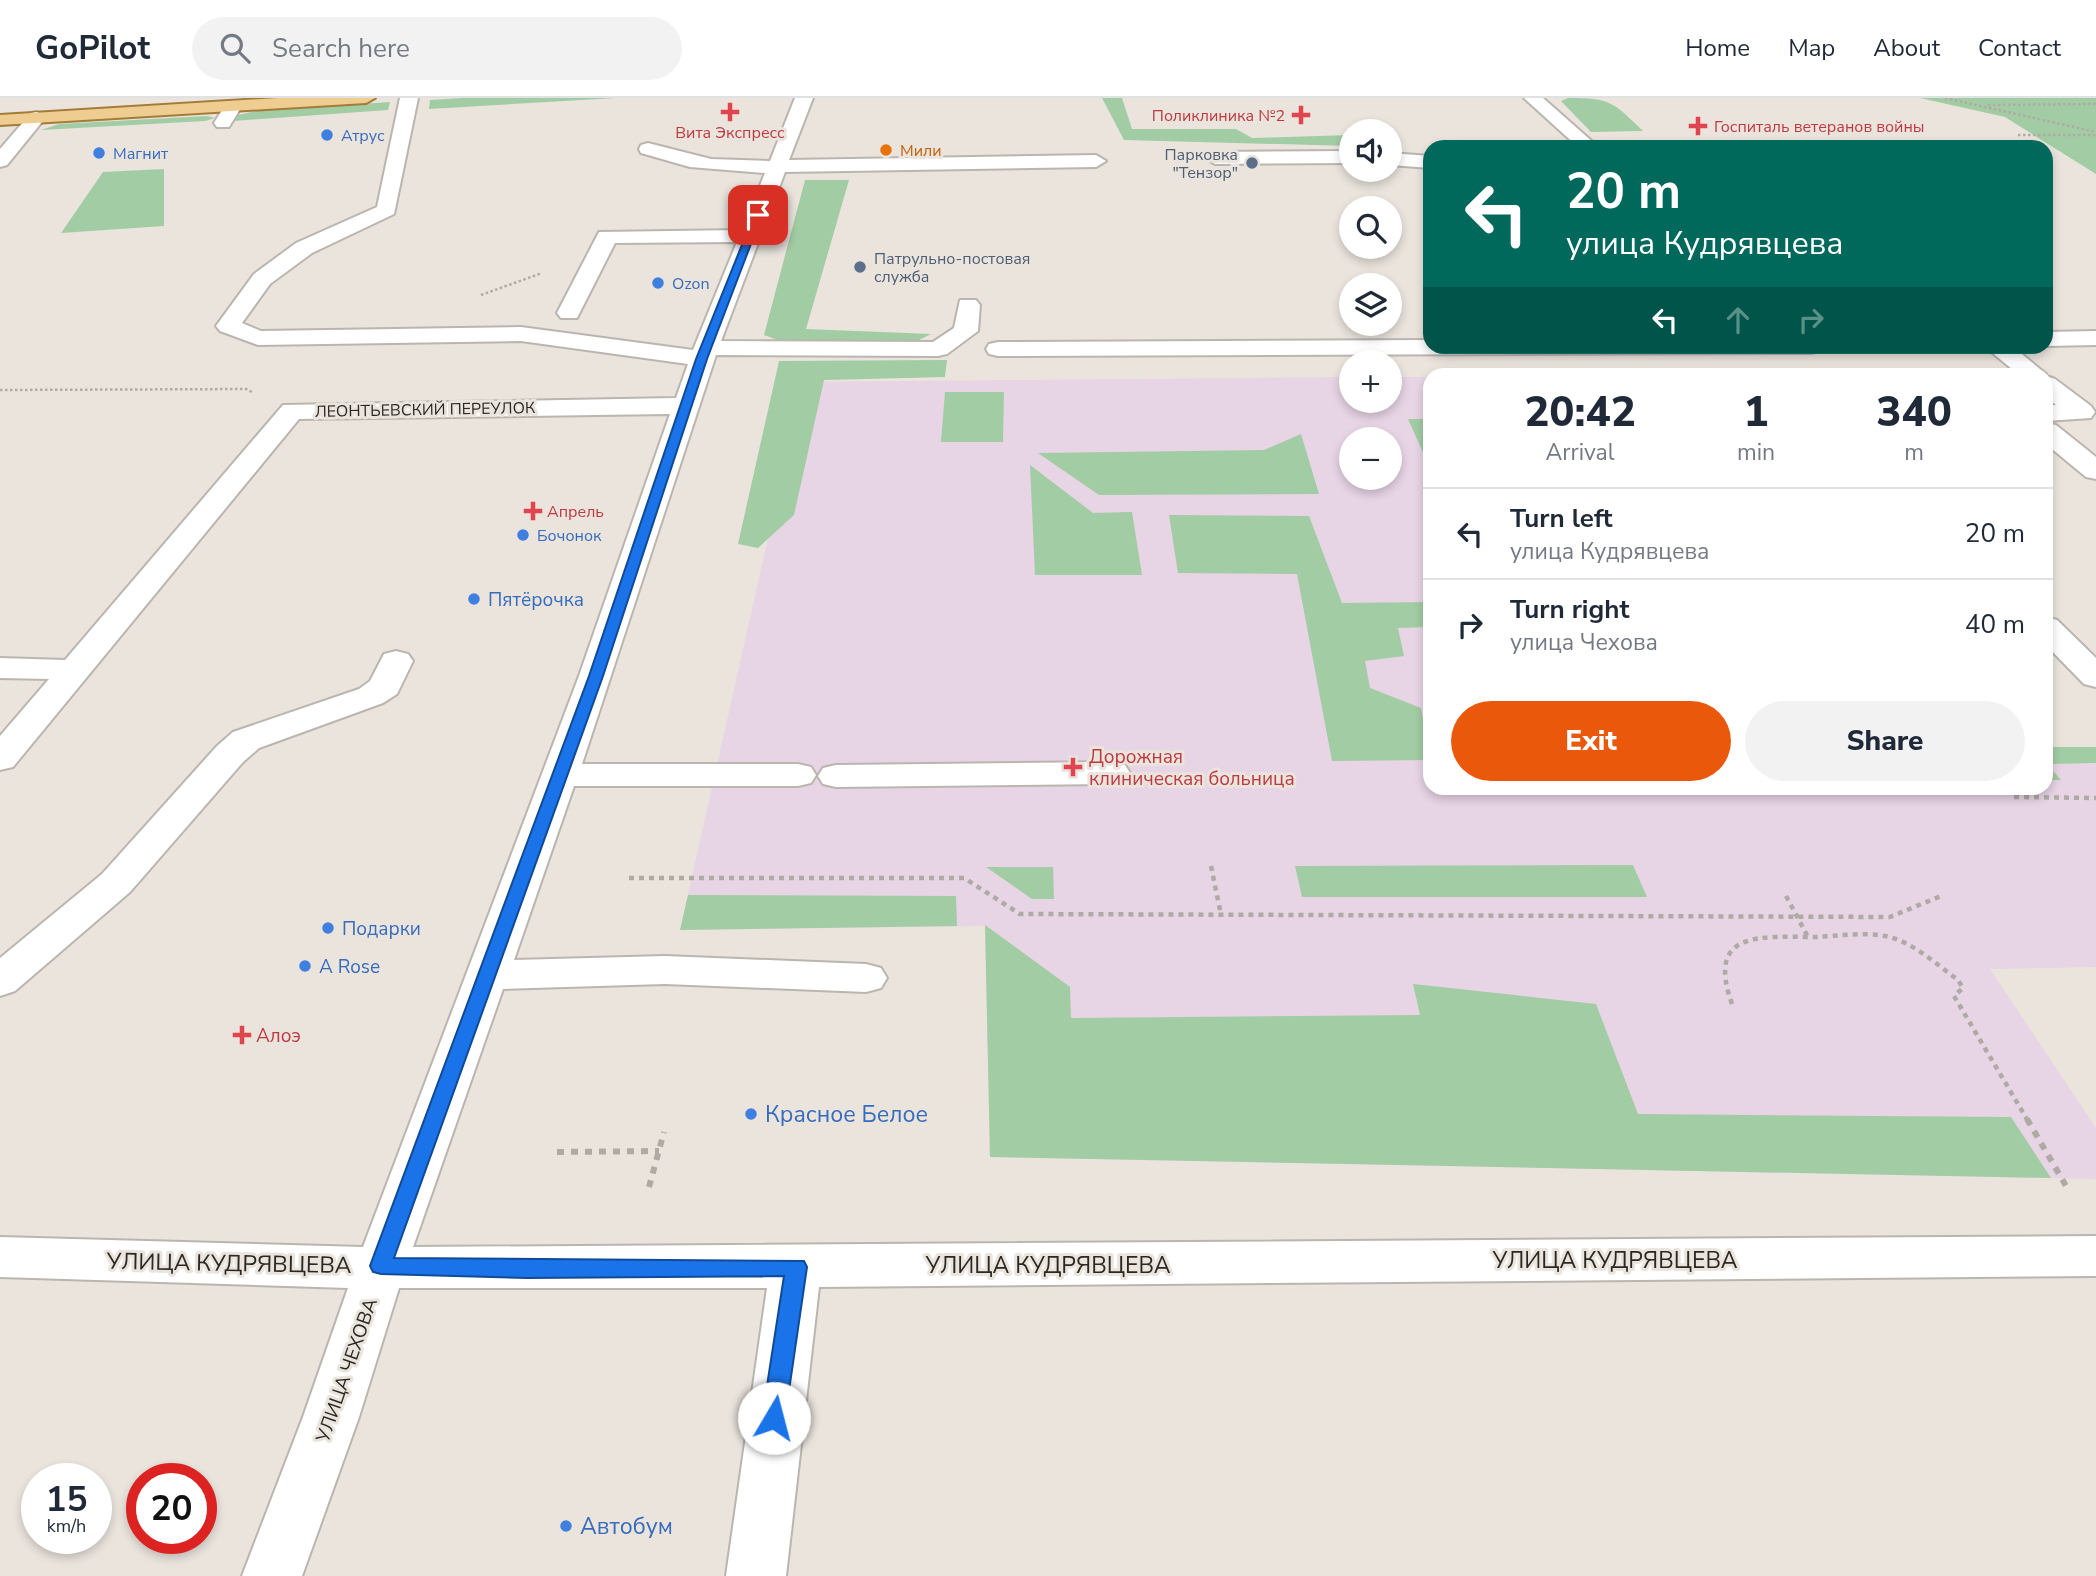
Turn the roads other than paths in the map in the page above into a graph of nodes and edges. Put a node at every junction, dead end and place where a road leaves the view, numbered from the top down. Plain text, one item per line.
1 (366, 98) edge
2 (409, 98) edge
3 (804, 98) edge
4 (1533, 98) edge
5 (233, 106) junction
6 (37, 117) junction
7 (0, 120) edge
8 (223, 123) dead end
9 (1581, 140) edge
10 (648, 149) dead end
11 (1339, 157) edge
12 (1215, 158) dead end
13 (1402, 160) edge
14 (0, 161) edge
15 (1096, 161) dead end
16 (1423, 161) edge
17 (776, 170) junction
18 (946, 173) dead end
19 (750, 236) junction
20 (968, 305) dead end
21 (569, 313) dead end
22 (2096, 338) edge
23 (2053, 339) edge
24 (1423, 348) edge
25 (998, 349) dead end
26 (704, 354) junction
27 (1775, 354) edge
28 (2007, 354) edge
29 (1788, 368) edge
30 (2025, 368) edge
31 (2053, 389) edge
32 (686, 406) junction
33 (2089, 412) edge
34 (2053, 413) edge
35 (2053, 437) edge
36 (2096, 471) edge
37 (2053, 638) edge
38 (396, 661) dead end
39 (0, 668) edge
40 (75, 670) junction
41 (2096, 677) edge
42 (0, 759) edge
43 (1112, 774) dead end
44 (559, 775) junction
45 (798, 775) dead end
46 (836, 776) dead end
47 (487, 975) junction
48 (866, 978) dead end
49 (0, 981) edge
50 (2096, 1256) edge
51 (0, 1257) edge
52 (381, 1266) junction
53 (796, 1267) junction
54 (272, 1576) edge
55 (756, 1576) edge

1 - 5 main road
2 - 26 street
3 - 17 street, УЛИЦА ЧЕХОВА
4 - 9 street
5 - 6 main road
5 - 8 street
6 - 7 main road
6 - 14 street
10 - 17 street
11 - 12 street
13 - 16 street
15 - 17 street
17 - 18 street
17 - 19 street, УЛИЦА ЧЕХОВА
19 - 21 street
19 - 26 street, УЛИЦА ЧЕХОВА
20 - 26 street
22 - 23 street
24 - 25 street
26 - 32 street, УЛИЦА ЧЕХОВА
27 - 29 street
28 - 30 street
31 - 33 street
32 - 40 street, ЛЕОНТЬЕВСКИЙ ПЕРЕУЛОК
32 - 44 street, УЛИЦА ЧЕХОВА
33 - 34 street
35 - 36 street
37 - 41 street
38 - 49 street
39 - 40 street
40 - 42 street, ЛЕОНТЬЕВСКИЙ ПЕРЕУЛОК
43 - 46 street
44 - 45 street
44 - 47 street, УЛИЦА ЧЕХОВА
47 - 48 street
47 - 52 street, УЛИЦА ЧЕХОВА
50 - 53 street, УЛИЦА КУДРЯВЦЕВА
51 - 52 street, УЛИЦА КУДРЯВЦЕВА
52 - 53 street, УЛИЦА КУДРЯВЦЕВА
52 - 54 street, УЛИЦА ЧЕХОВА
53 - 55 street

